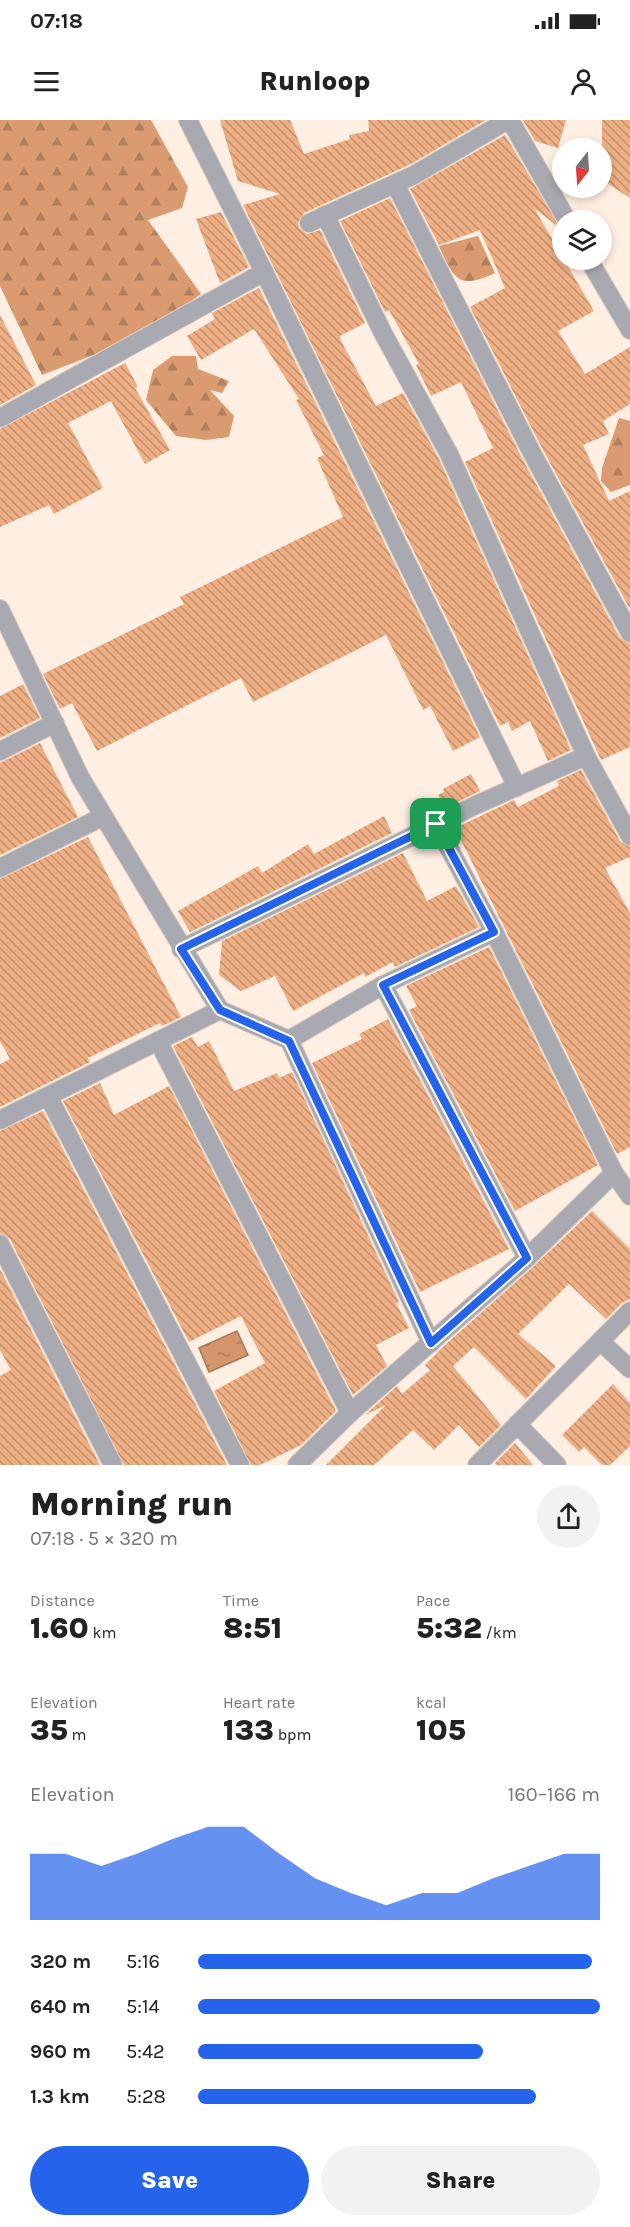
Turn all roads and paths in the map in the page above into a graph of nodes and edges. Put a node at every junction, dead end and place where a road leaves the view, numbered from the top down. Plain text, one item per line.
1 (188, 120) edge
2 (509, 120) edge
3 (394, 184) junction
4 (561, 210) edge
5 (598, 270) edge
6 (264, 273) junction
7 (626, 308) edge
8 (630, 330) edge
9 (0, 418) edge
10 (0, 609) edge
11 (630, 633) edge
12 (8, 643) edge
13 (55, 723) junction
14 (0, 751) edge
15 (586, 756) junction
16 (518, 787) junction
17 (102, 817) junction
18 (436, 824) junction
19 (630, 836) edge
20 (0, 868) edge
21 (494, 932) junction
22 (181, 949) junction
23 (383, 985) junction
24 (220, 1010) junction
25 (158, 1041) junction
26 (289, 1041) junction
27 (48, 1096) junction
28 (0, 1120) edge
29 (614, 1173) junction
30 (630, 1196) edge
31 (0, 1244) edge
32 (527, 1258) junction
33 (630, 1311) edge
34 (600, 1341) junction
35 (431, 1343) junction
36 (630, 1369) edge
37 (350, 1413) junction
38 (518, 1424) junction
39 (113, 1465) edge
40 (240, 1465) edge
41 (297, 1465) edge
42 (477, 1465) edge
43 (557, 1465) edge

1 - 6 street
2 - 3 street
2 - 4 street
3 - 11 street
3 - 15 street
5 - 7 street
6 - 9 street
6 - 16 street
7 - 8 street
10 - 12 street
12 - 13 street
13 - 14 street
13 - 17 street
15 - 16 street
15 - 19 street
16 - 18 street
17 - 20 street
17 - 22 street
18 - 21 street
18 - 22 street
21 - 23 street
21 - 29 street
22 - 24 street
23 - 26 street
23 - 32 street
24 - 25 street
24 - 26 street
25 - 27 street
25 - 37 street
26 - 35 street
27 - 28 street
27 - 40 street
29 - 30 street
29 - 32 street
31 - 39 street
32 - 35 street
33 - 34 street
34 - 36 street
34 - 38 street
35 - 37 street
37 - 41 street
38 - 42 street
38 - 43 street

